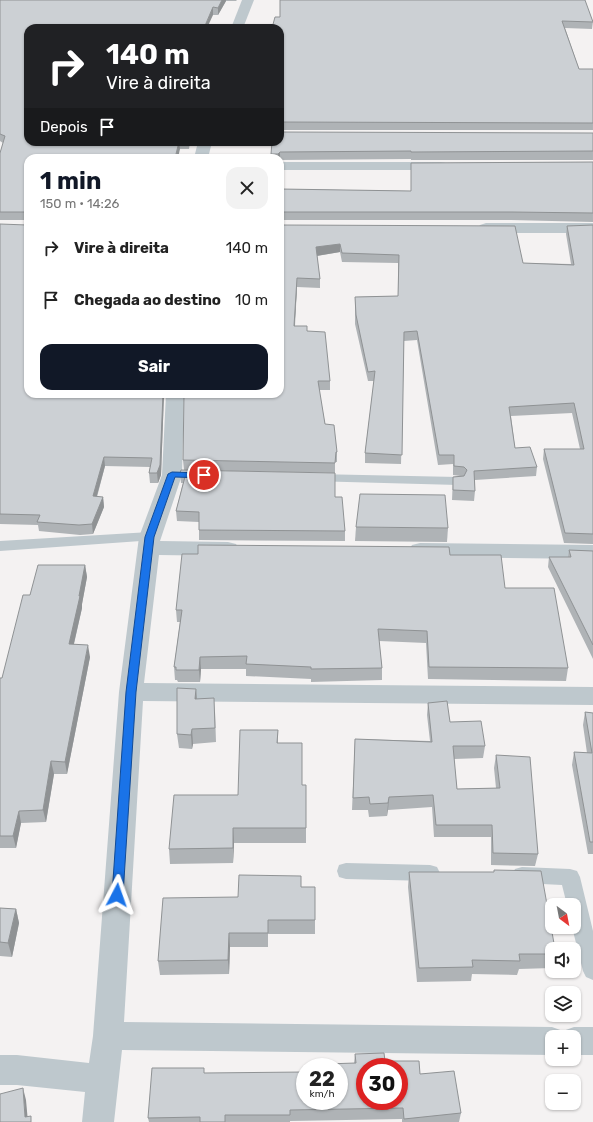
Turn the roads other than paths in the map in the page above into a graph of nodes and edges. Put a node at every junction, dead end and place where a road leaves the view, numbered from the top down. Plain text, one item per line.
1 (248, 0) edge
2 (239, 24) edge
3 (284, 166) edge
4 (459, 166) edge
5 (468, 228) edge
6 (593, 228) edge
7 (175, 398) edge
8 (299, 478) edge
9 (458, 482) edge
10 (149, 543) junction
11 (0, 546) edge
12 (244, 549) edge
13 (403, 550) edge
14 (593, 552) edge
15 (131, 692) junction
16 (593, 696) edge
17 (346, 871) dead end
18 (446, 873) edge
19 (508, 875) edge
20 (593, 971) edge
21 (108, 1036) junction
22 (545, 1041) edge
23 (581, 1041) edge
24 (593, 1041) edge
25 (0, 1070) edge
26 (102, 1078) junction
27 (98, 1122) edge

1 - 2 street
3 - 4 street
5 - 6 street
7 - 10 street
8 - 9 lane
10 - 11 lane
10 - 12 street
10 - 15 street
13 - 14 street
15 - 16 street
15 - 21 street
17 - 18 lane
19 - 20 lane
21 - 22 street
21 - 26 street
23 - 24 street
25 - 26 street
26 - 27 street

